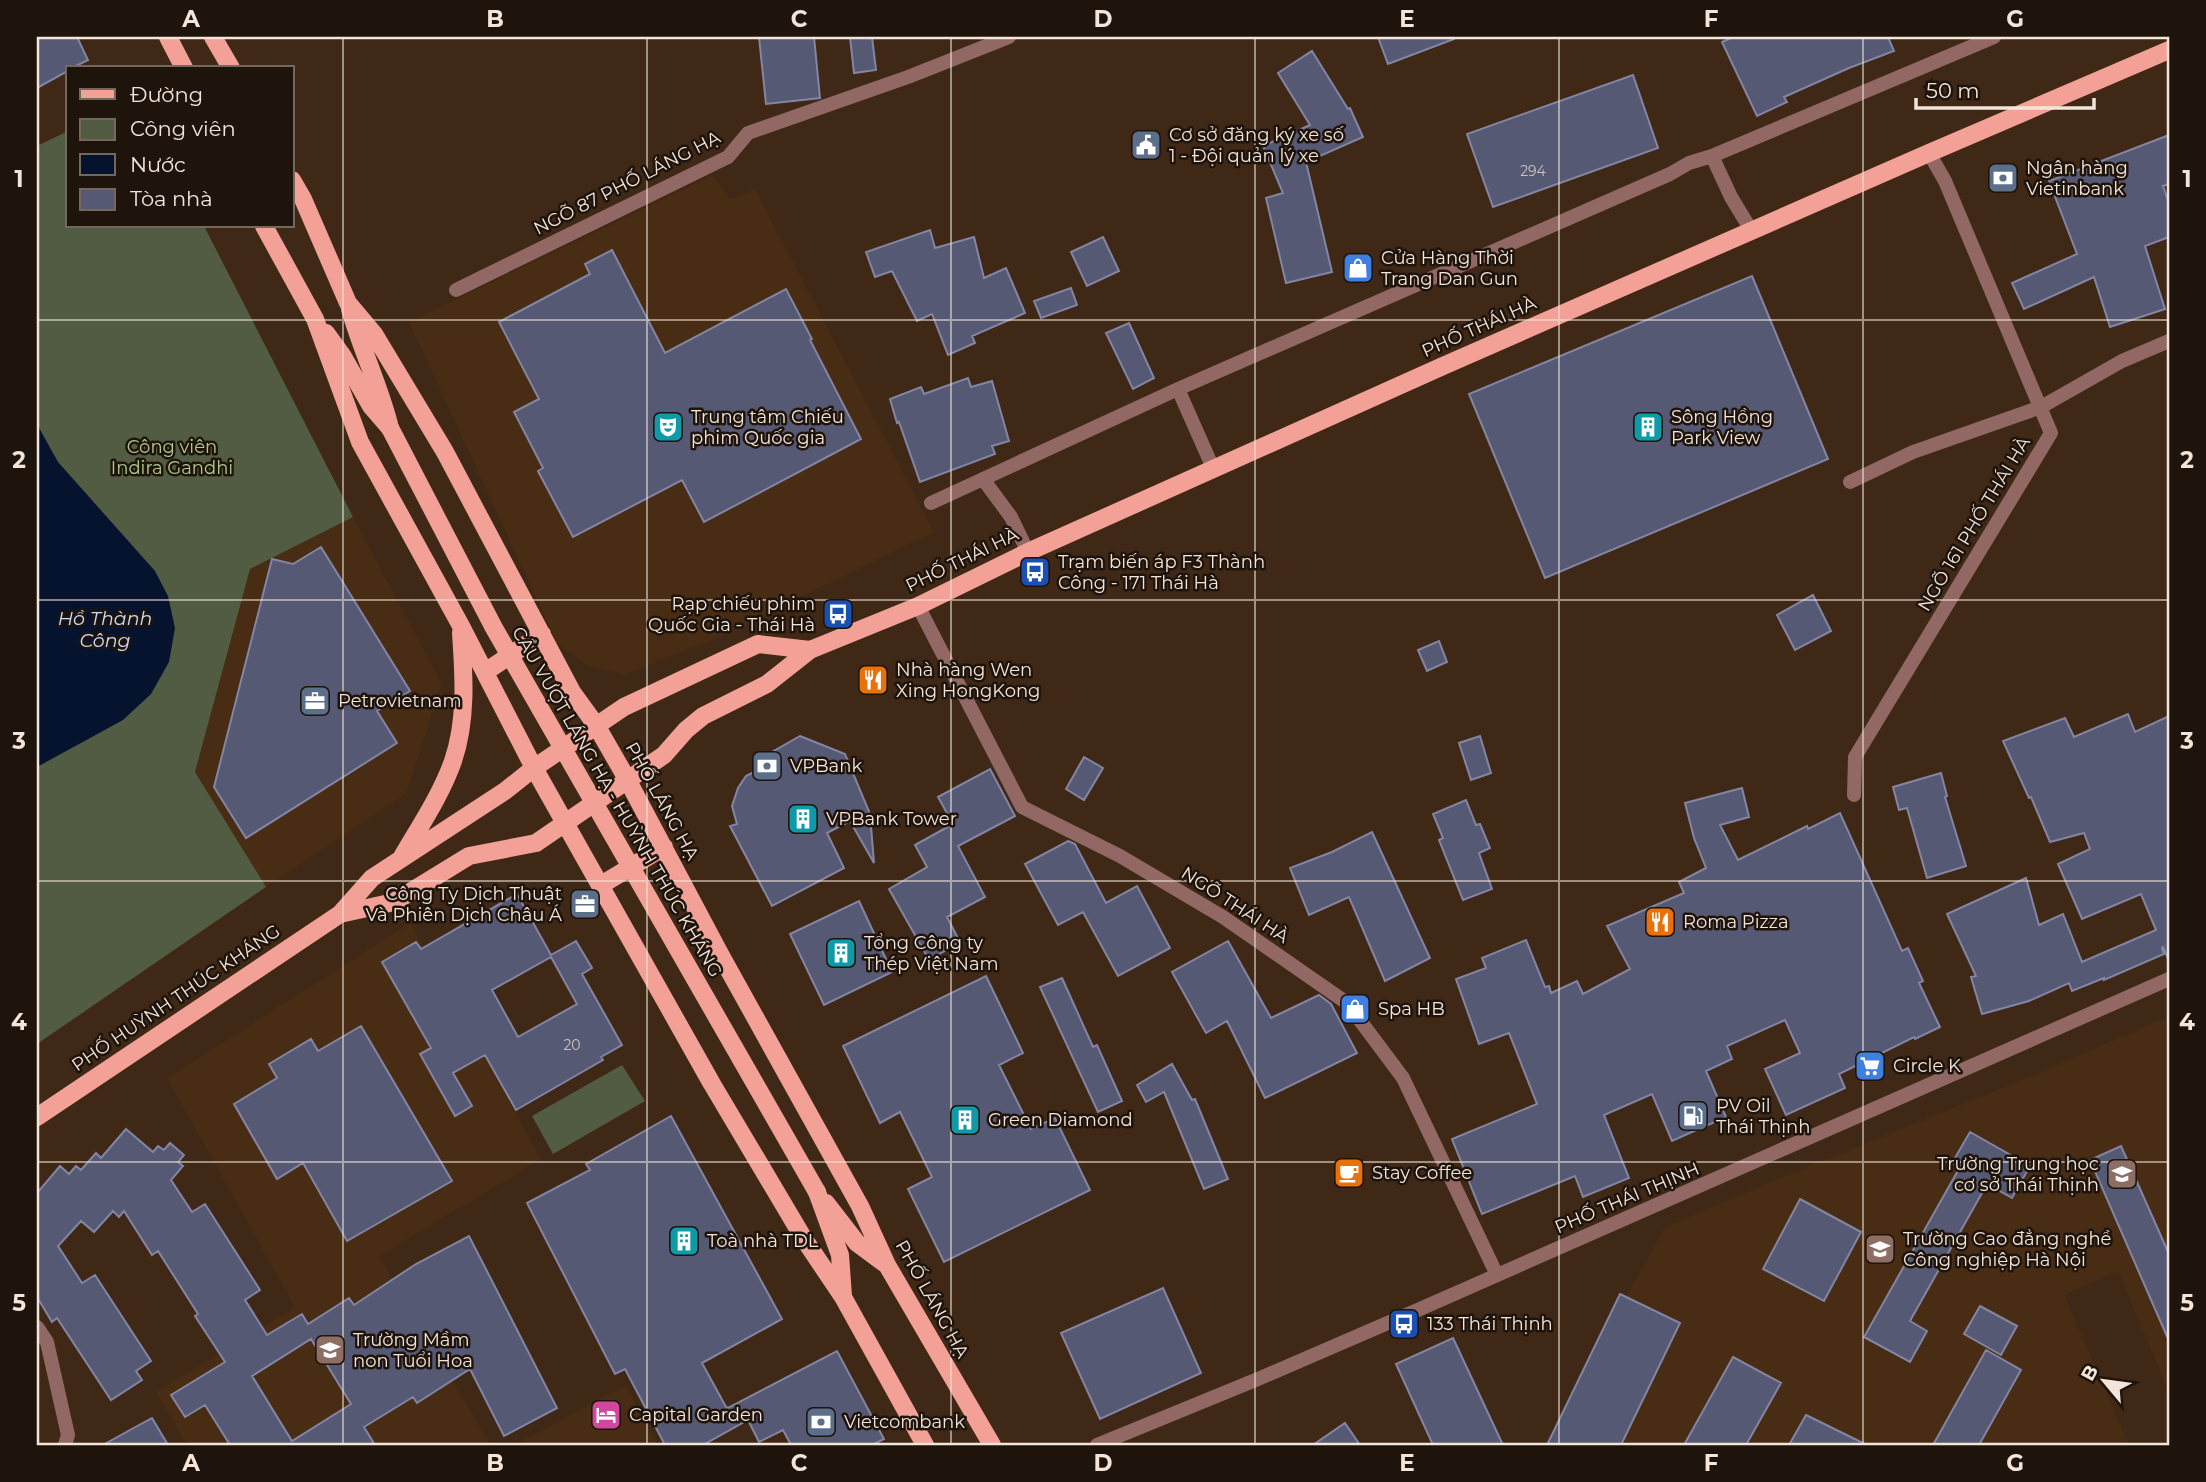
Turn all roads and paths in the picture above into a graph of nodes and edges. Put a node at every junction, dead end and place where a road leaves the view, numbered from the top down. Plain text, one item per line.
1 (168, 37) edge
2 (213, 37) edge
3 (1009, 37) edge
4 (1994, 37) edge
5 (2169, 50) edge
6 (183, 66) edge
7 (229, 66) edge
8 (1929, 153) junction
9 (1712, 156) junction
10 (294, 183) edge
11 (265, 228) edge
12 (1751, 230) junction
13 (456, 290) dead end
14 (348, 303) junction
15 (315, 319) junction
16 (2169, 341) edge
17 (1178, 389) junction
18 (2041, 407) junction
19 (390, 428) junction
20 (1213, 468) junction
21 (983, 479) junction
22 (1850, 482) dead end
23 (931, 503) dead end
24 (1028, 552) junction
25 (918, 606) junction
26 (461, 626) junction
27 (542, 634) junction
28 (810, 650) junction
29 (485, 672) junction
30 (596, 725) junction
31 (534, 768) junction
32 (627, 779) junction
33 (1854, 795) dead end
34 (565, 822) junction
35 (664, 847) junction
36 (401, 859) junction
37 (601, 885) junction
38 (340, 914) junction
39 (2169, 979) edge
40 (37, 1117) edge
41 (817, 1192) junction
42 (887, 1265) junction
43 (1497, 1275) junction
44 (843, 1297) junction
45 (37, 1327) edge
46 (42, 1345) edge
47 (65, 1445) edge
48 (925, 1445) edge
49 (992, 1445) edge
50 (1097, 1445) edge

1 - 6 main road
2 - 7 main road
3 - 13 street, NGÕ 87 PHỐ LÁNG HẠ
4 - 9 street
5 - 8 main road, PHỐ THÁI HÀ
8 - 12 main road, PHỐ THÁI HÀ
8 - 18 street, NGÕ 161 PHỐ THÁI HÀ
9 - 12 street
9 - 17 street
10 - 14 main road, PHỐ LÁNG HẠ
11 - 15 main road
12 - 20 main road, PHỐ THÁI HÀ
14 - 19 main road, CẦU VƯỢT LÁNG HẠ - HUỲNH THÚC KHÁNG
14 - 27 main road, PHỐ LÁNG HẠ
15 - 19 main road, CẦU VƯỢT LÁNG HẠ - HUỲNH THÚC KHÁNG
15 - 26 main road
16 - 18 street
17 - 20 street
17 - 21 street
18 - 22 street
18 - 33 street, NGÕ 161 PHỐ THÁI HÀ
19 - 41 main road, CẦU VƯỢT LÁNG HẠ - HUỲNH THÚC KHÁNG, bridge
20 - 24 main road, PHỐ THÁI HÀ
21 - 23 street
21 - 24 street
24 - 25 main road, PHỐ THÁI HÀ
25 - 28 main road, PHỐ THÁI HÀ
25 - 43 street, NGÕ THÁI HÀ
26 - 29 main road
26 - 36 main road
27 - 29 main road
27 - 30 main road, PHỐ LÁNG HẠ
28 - 30 main road, PHỐ THÁI HÀ
28 - 32 main road, PHỐ THÁI HÀ
29 - 31 main road
30 - 31 main road, PHỐ THÁI HÀ
30 - 32 main road, PHỐ LÁNG HẠ
31 - 34 main road
31 - 36 main road, PHỐ HUỲNH THÚC KHÁNG
32 - 34 main road, PHỐ THÁI HÀ
32 - 35 main road, PHỐ LÁNG HẠ
34 - 37 main road
34 - 38 main road, PHỐ HUỲNH THÚC KHÁNG
35 - 37 main road
35 - 42 main road, PHỐ LÁNG HẠ
36 - 38 main road, PHỐ HUỲNH THÚC KHÁNG
37 - 44 main road
38 - 40 main road, PHỐ HUỲNH THÚC KHÁNG
39 - 43 street, PHỐ THÁI THỊNH
41 - 42 main road, CẦU VƯỢT LÁNG HẠ - HUỲNH THÚC KHÁNG
41 - 44 main road, CẦU VƯỢT LÁNG HẠ - HUỲNH THÚC KHÁNG
42 - 49 main road, PHỐ LÁNG HẠ
43 - 50 street, PHỐ THÁI THỊNH
44 - 48 main road
45 - 46 street
46 - 47 street

